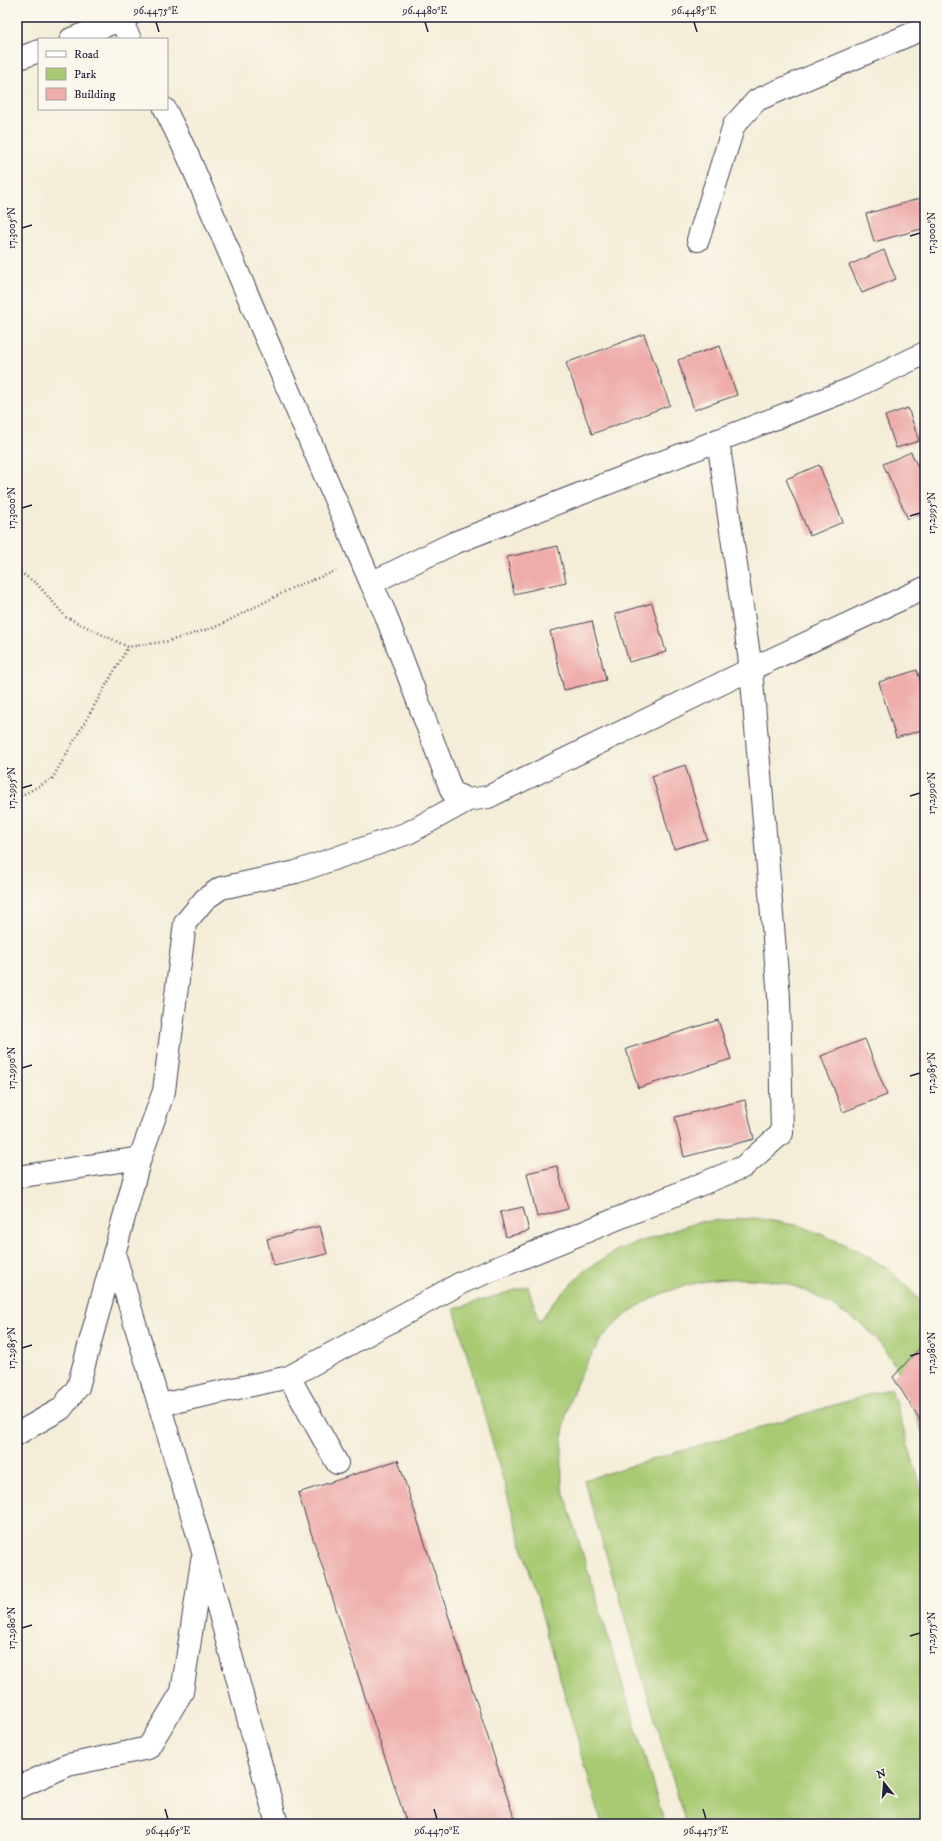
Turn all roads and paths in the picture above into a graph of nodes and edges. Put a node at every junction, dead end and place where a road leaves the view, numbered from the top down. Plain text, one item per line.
1 (125, 23) edge
2 (925, 28) edge
3 (74, 38) edge
4 (38, 51) edge
5 (17, 59) edge
6 (165, 110) edge
7 (698, 240) dead end
8 (925, 353) edge
9 (718, 440) junction
10 (362, 561) junction
11 (17, 570) edge
12 (371, 583) junction
13 (925, 588) edge
14 (128, 647) junction
15 (751, 668) junction
16 (17, 798) edge
17 (468, 800) junction
18 (140, 1158) junction
19 (17, 1176) edge
20 (114, 1253) junction
21 (289, 1376) junction
22 (160, 1406) junction
23 (21, 1434) edge
24 (337, 1463) dead end
25 (203, 1552) junction
26 (17, 1788) edge
27 (277, 1824) edge

1 - 3 street
2 - 7 street
4 - 5 street
6 - 10 street
8 - 9 street
9 - 12 street
9 - 15 street
10 - 12 street
10 - 14 path
11 - 14 path
12 - 17 street
13 - 15 street
14 - 16 path
15 - 17 street
15 - 21 street
17 - 18 street
18 - 19 street
18 - 20 street
20 - 22 street
20 - 23 street
21 - 22 street
21 - 24 street
22 - 25 street
25 - 26 street
25 - 27 street

